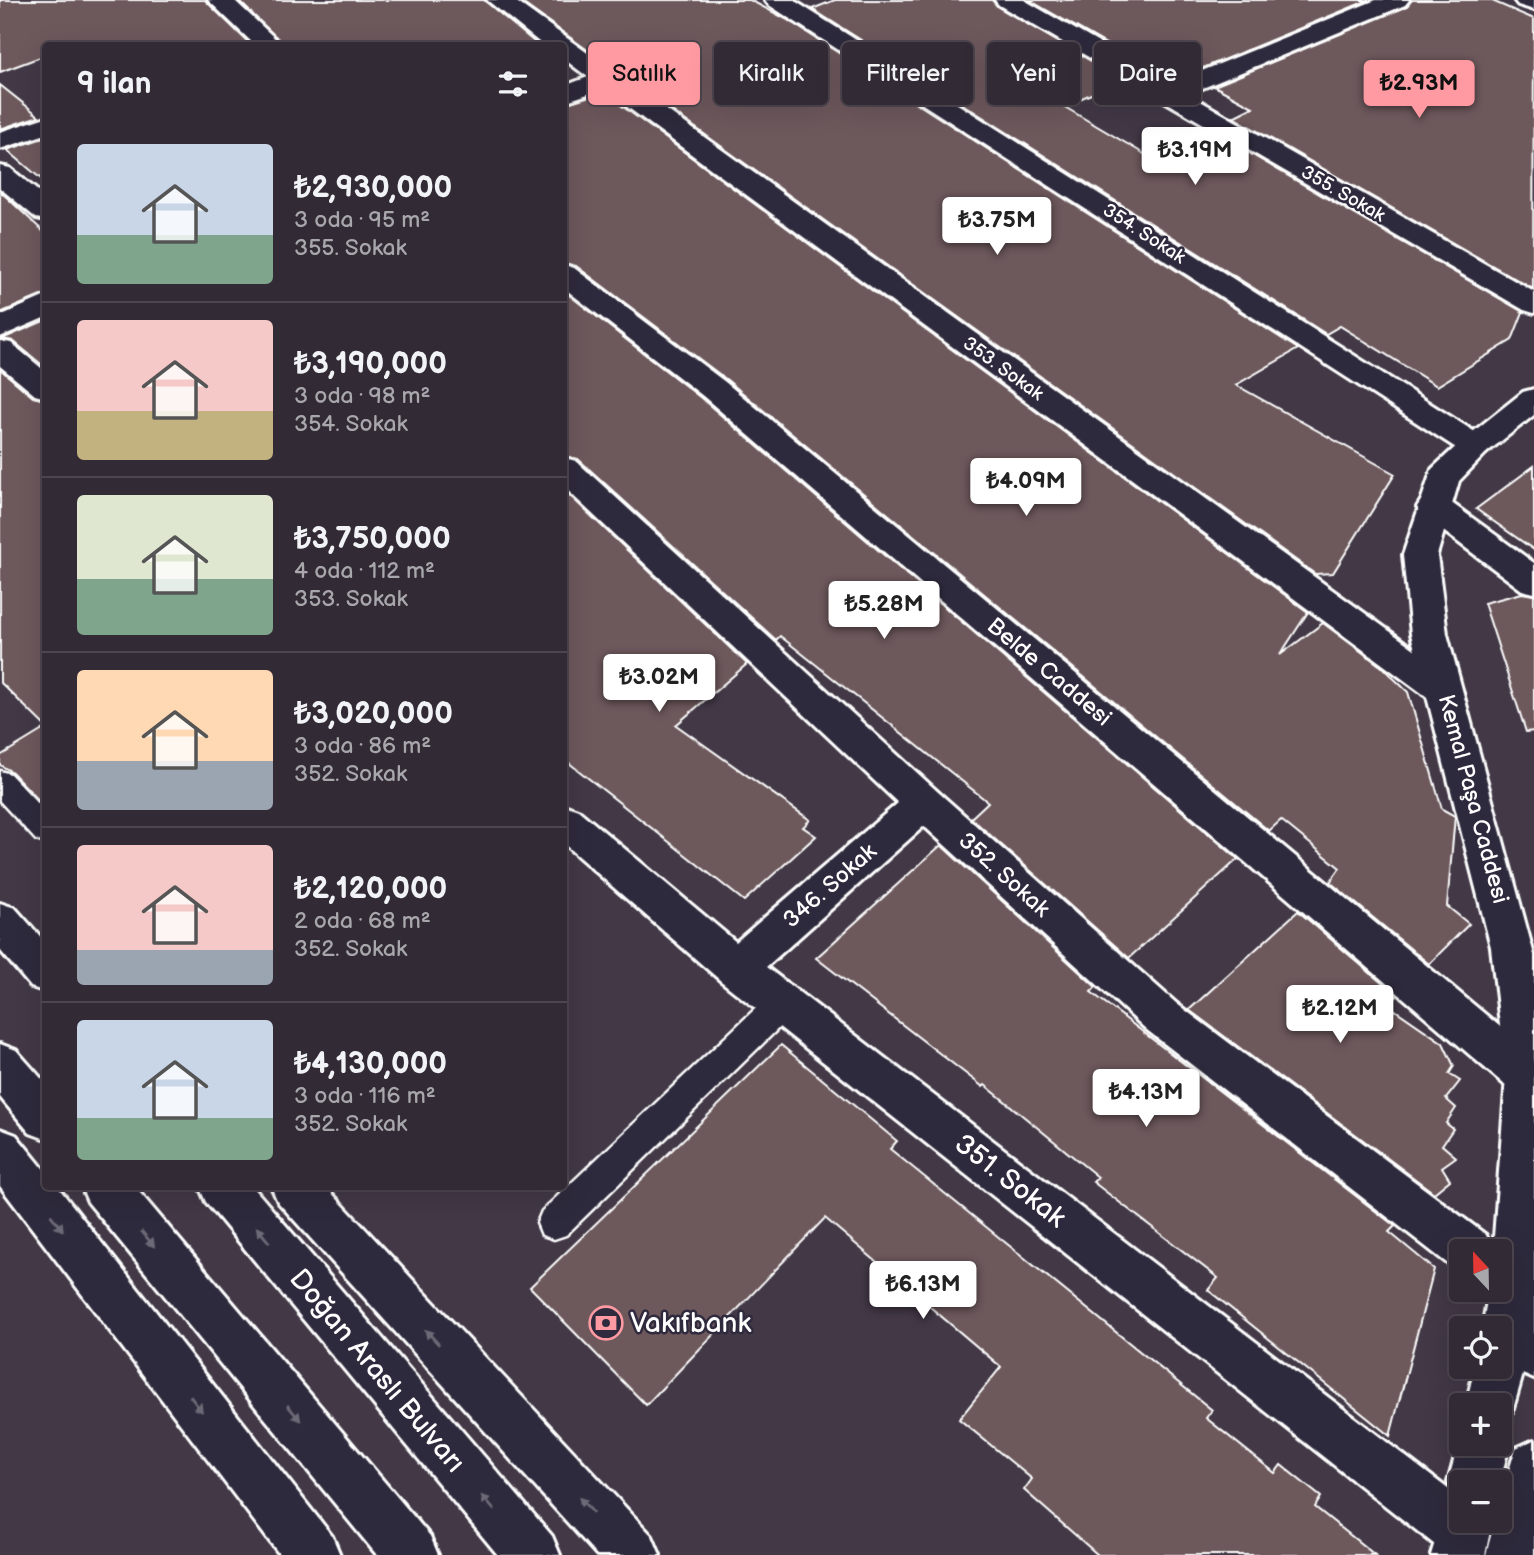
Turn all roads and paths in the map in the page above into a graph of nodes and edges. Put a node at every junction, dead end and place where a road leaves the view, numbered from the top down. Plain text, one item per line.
1 (220, 0) edge
2 (499, 0) edge
3 (1007, 0) edge
4 (1397, 0) edge
5 (1527, 0) edge
6 (791, 2) edge
7 (1534, 4) edge
8 (267, 42) edge
9 (555, 42) edge
10 (1094, 50) edge
11 (567, 51) edge
12 (588, 66) edge
13 (1201, 80) edge
14 (588, 86) edge
15 (567, 94) edge
16 (641, 105) edge
17 (1190, 105) edge
18 (42, 126) edge
19 (0, 141) edge
20 (0, 174) edge
21 (42, 209) edge
22 (567, 276) edge
23 (1534, 304) edge
24 (42, 307) edge
25 (0, 328) edge
26 (0, 350) edge
27 (42, 385) edge
28 (1534, 399) edge
29 (1475, 446) junction
30 (567, 472) edge
31 (1434, 507) junction
32 (1534, 580) edge
33 (1443, 689) junction
34 (0, 782) edge
35 (924, 803) junction
36 (567, 824) edge
37 (42, 828) edge
38 (0, 910) edge
39 (0, 920) edge
40 (42, 943) edge
41 (736, 968) junction
42 (42, 969) edge
43 (782, 1004) junction
44 (0, 1064) edge
45 (1528, 1077) junction
46 (42, 1113) edge
47 (0, 1150) edge
48 (107, 1190) edge
49 (225, 1190) edge
50 (298, 1190) edge
51 (554, 1223) dead end
52 (1453, 1239) edge
53 (1516, 1282) edge
54 (1510, 1316) edge
55 (1534, 1354) edge
56 (1534, 1466) edge
57 (1462, 1536) edge
58 (313, 1555) edge
59 (411, 1555) edge
60 (533, 1555) edge
61 (633, 1555) edge
62 (1513, 1555) edge

1 - 8 street
2 - 9 street, 353. Sokak
3 - 10 street, 355. Sokak
4 - 13 street
5 - 7 street
6 - 29 street, 354. Sokak
11 - 12 street, 353. Sokak
14 - 15 street
16 - 33 street, 353. Sokak
17 - 23 street, 355. Sokak
18 - 19 street
20 - 21 street
22 - 45 street, Belde Caddesi
24 - 25 street
26 - 27 street
28 - 29 street, Kemal Paşa Caddesi
29 - 31 street, Kemal Paşa Caddesi
30 - 35 street, 352. Sokak
31 - 32 street
31 - 33 street, Kemal Paşa Caddesi
33 - 45 street, Kemal Paşa Caddesi
34 - 37 lane
35 - 41 street, 346. Sokak
35 - 52 street, 352. Sokak
36 - 41 street, 351. Sokak
38 - 40 street
39 - 42 street
41 - 43 street, 351. Sokak
43 - 51 lane
43 - 57 street, 351. Sokak
44 - 46 street
45 - 53 street, Kemal Paşa Caddesi
47 -> 58 street
48 -> 59 street
60 -> 49 street, Doğan Araslı Bulvarı
61 -> 50 street
53 - 54 street, Kemal Paşa Caddesi
53 - 55 street, Kemal Paşa Caddesi
56 - 62 street

